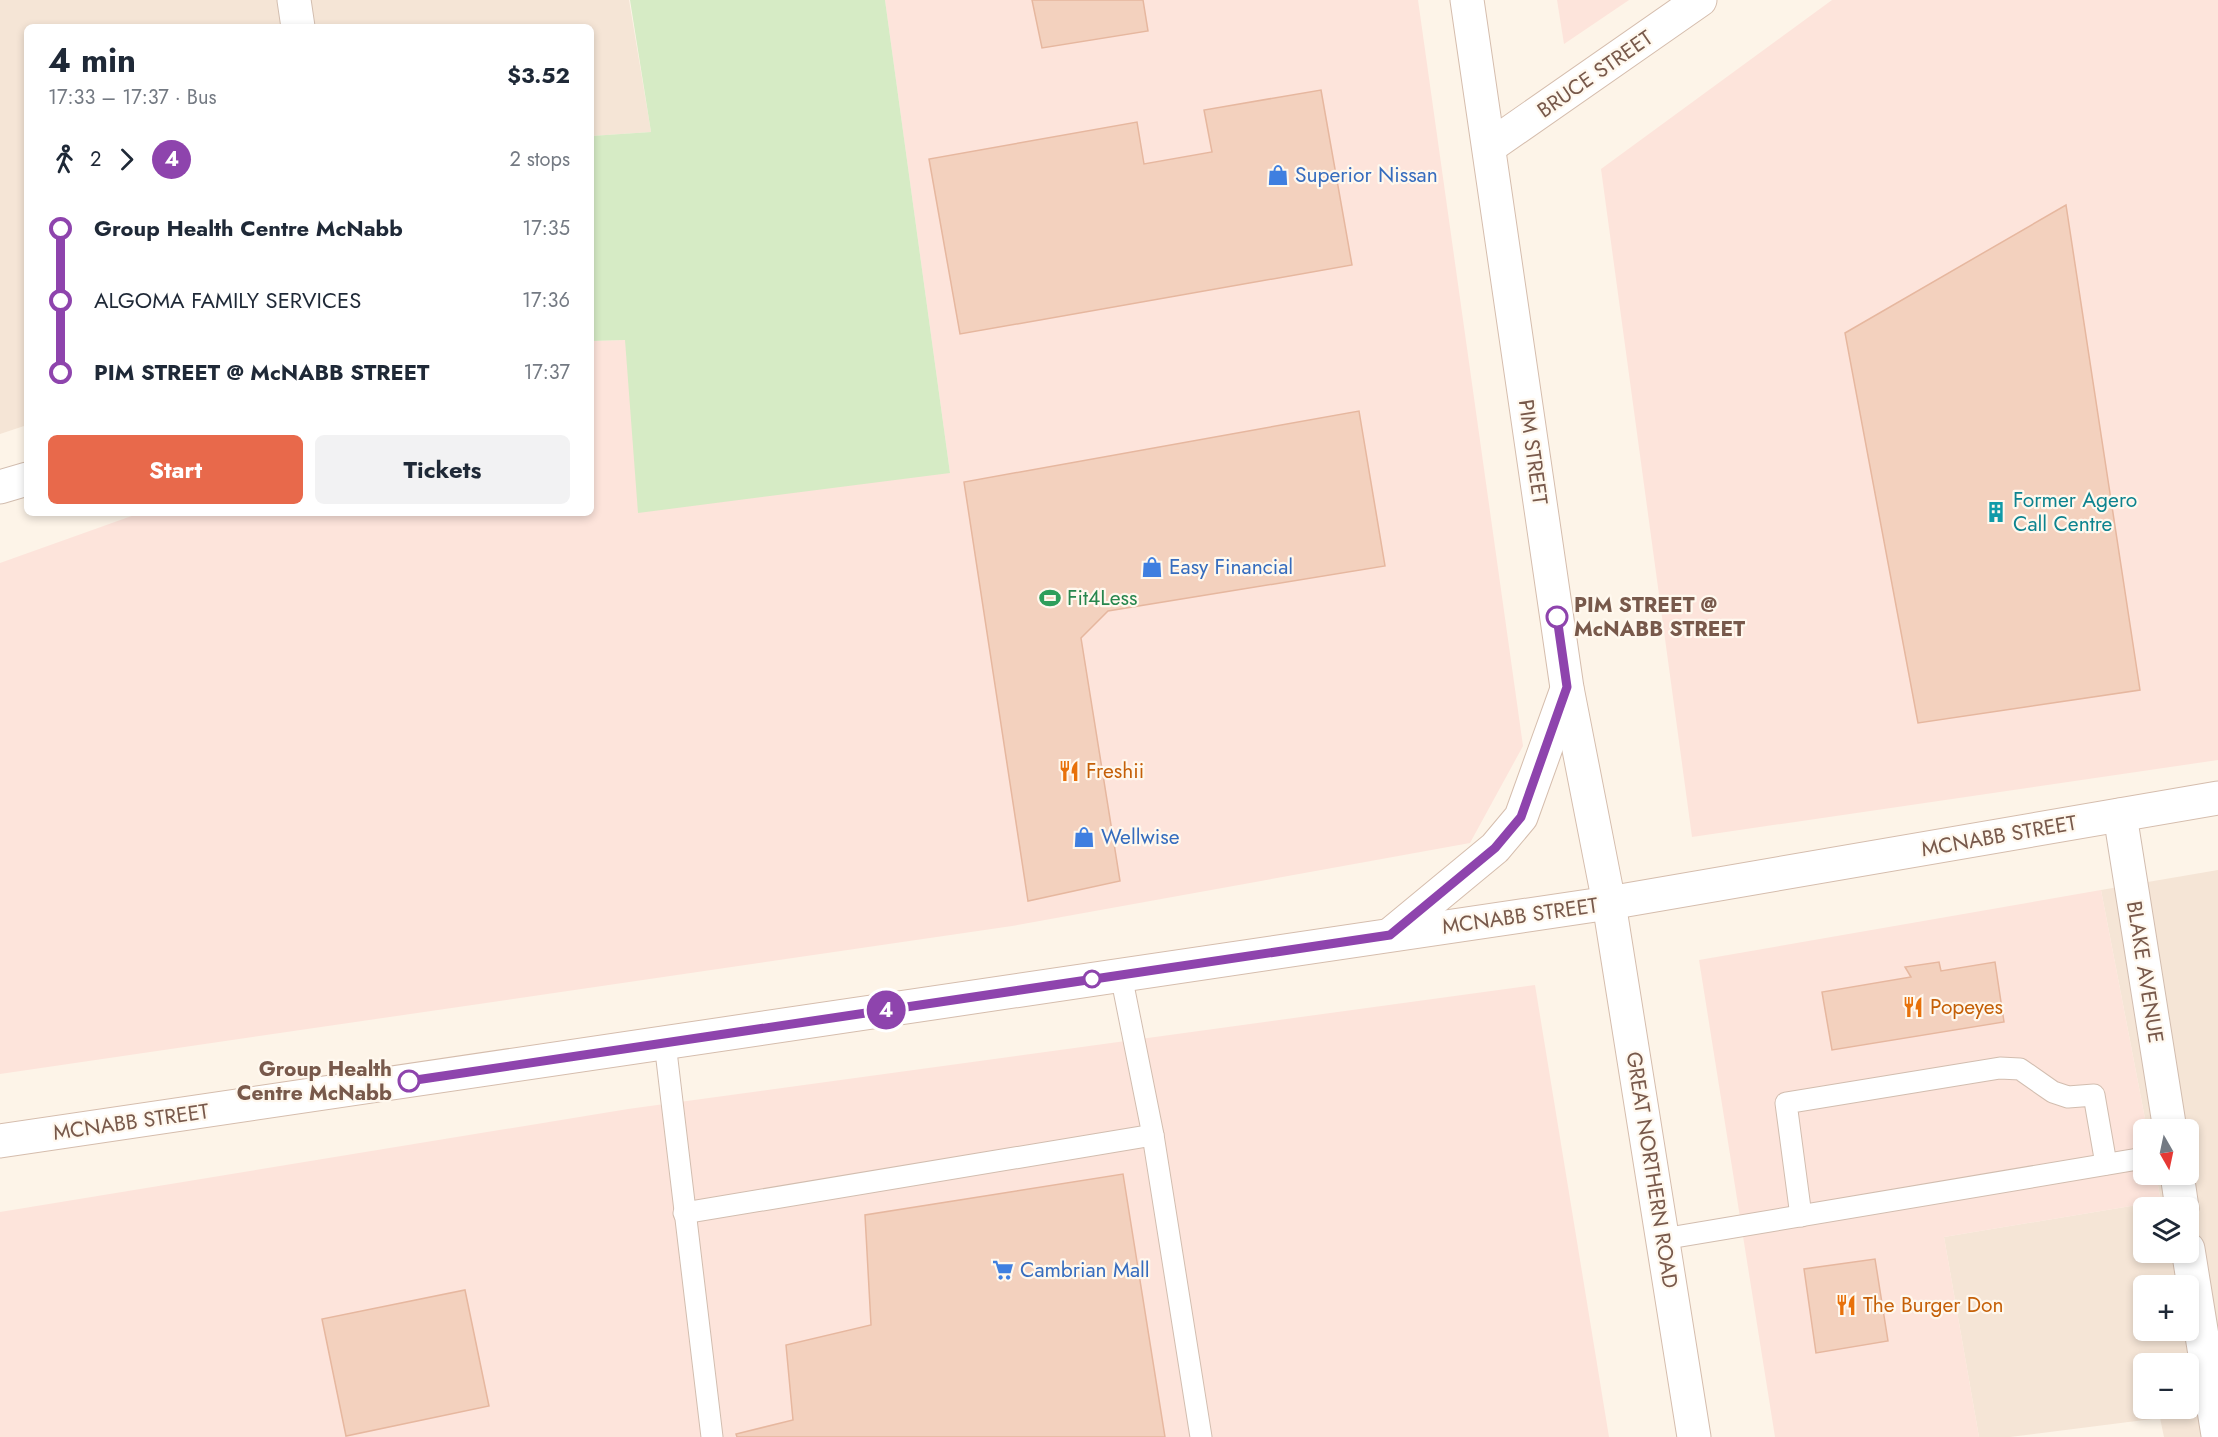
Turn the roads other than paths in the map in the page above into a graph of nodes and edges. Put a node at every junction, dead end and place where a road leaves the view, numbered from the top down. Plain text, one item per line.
1 (294, 0) edge
2 (1467, 0) edge
3 (1700, 0) edge
4 (298, 24) edge
5 (1489, 147) junction
6 (24, 480) edge
7 (0, 487) edge
8 (1567, 687) junction
9 (2218, 798) edge
10 (2120, 815) junction
11 (1609, 903) junction
12 (1390, 935) junction
13 (1121, 975) junction
14 (665, 1043) junction
15 (2168, 1119) edge
16 (1153, 1135) junction
17 (0, 1142) edge
18 (2133, 1160) edge
19 (2106, 1164) junction
20 (684, 1213) junction
21 (1801, 1216) junction
22 (1663, 1239) junction
23 (2190, 1263) edge
24 (2218, 1435) edge
25 (712, 1437) edge
26 (1201, 1437) edge
27 (1694, 1437) edge

1 - 4 main road
2 - 5 main road, PIM STREET
3 - 5 main road, BRUCE STREET
5 - 8 main road, PIM STREET
6 - 7 main road
8 - 11 main road, PIM STREET
8 - 12 main road
9 - 10 main road, MCNABB STREET
10 - 11 main road, MCNABB STREET
10 - 15 main road, BLAKE AVENUE
11 - 12 main road, MCNABB STREET
11 - 22 main road, GREAT NORTHERN ROAD
12 - 13 main road, MCNABB STREET
13 - 14 main road, MCNABB STREET
13 - 16 lane
14 - 17 main road, MCNABB STREET
14 - 20 lane
16 - 20 lane
16 - 26 lane
18 - 19 lane
19 - 21 lane
19 - 21 lane
20 - 25 lane
21 - 22 lane
22 - 27 main road, GREAT NORTHERN ROAD
23 - 24 main road

